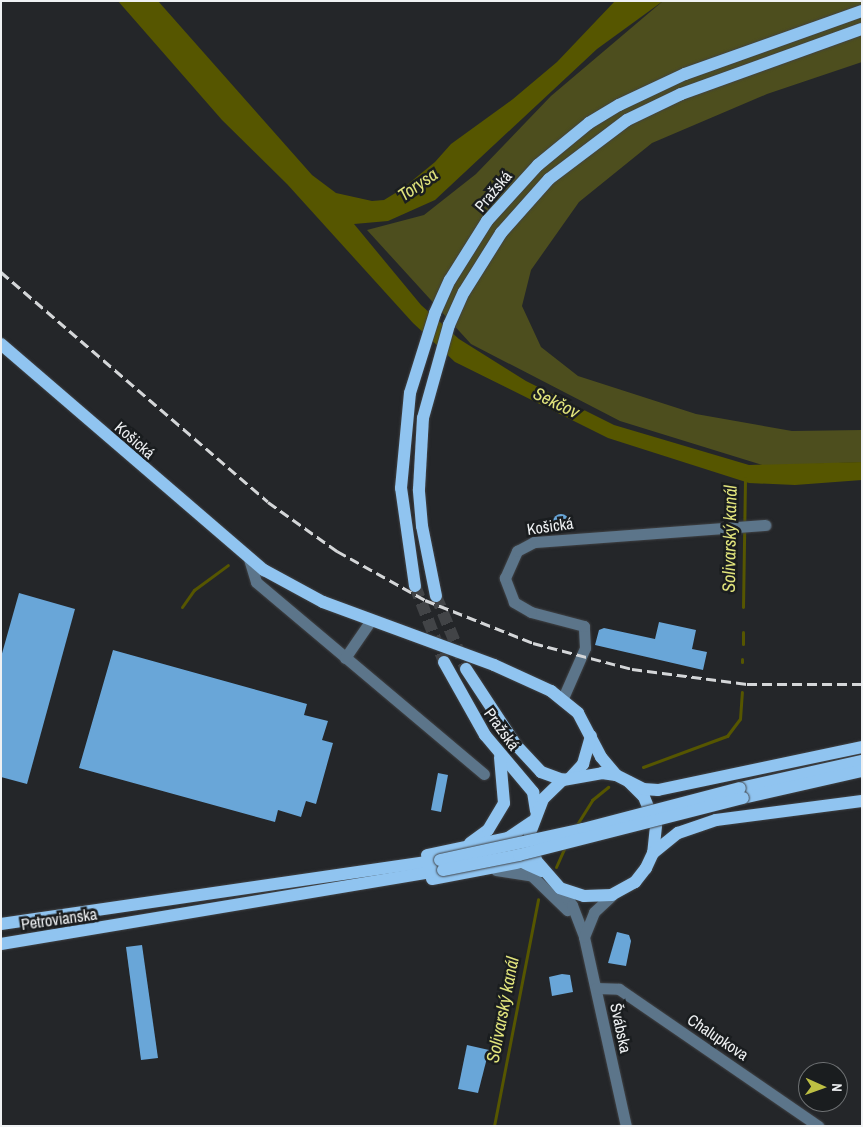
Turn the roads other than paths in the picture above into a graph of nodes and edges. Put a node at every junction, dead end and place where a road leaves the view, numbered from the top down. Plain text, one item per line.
1 (862, 11) edge
2 (862, 29) edge
3 (1, 344) edge
4 (765, 525) dead end
5 (249, 559) junction
6 (416, 586) tunnel mouth
7 (436, 596) tunnel mouth
8 (371, 620) junction
9 (345, 658) junction
10 (444, 662) tunnel mouth
11 (466, 669) tunnel mouth
12 (563, 698) junction
13 (591, 736) junction
14 (862, 747) edge
15 (500, 757) junction
16 (862, 761) edge
17 (862, 771) edge
18 (484, 774) dead end
19 (616, 774) junction
20 (567, 779) junction
21 (629, 782) junction
22 (741, 793) junction
23 (862, 801) edge
24 (650, 808) junction
25 (534, 816) junction
26 (716, 820) junction
27 (653, 853) junction
28 (443, 860) junction
29 (488, 869) junction
30 (542, 871) junction
31 (560, 888) junction
32 (612, 896) junction
33 (1, 924) edge
34 (120, 927) junction
35 (584, 937) junction
36 (1, 944) edge
37 (596, 988) junction
38 (626, 1126) edge
39 (818, 1126) edge

1 - 6 main road, Pražská
2 - 7 main road, Pražská
3 - 5 main road, Košická
4 - 12 street, Košická
5 - 8 main road, Košická
5 - 9 street
8 - 9 street
8 - 12 main road, Košická
9 - 18 street
10 - 15 main road, Pražská
11 - 20 main road, Pražská
12 - 13 main road, Košická
13 - 19 main road, Košická
13 - 20 main road
14 - 21 main road
15 - 25 main road, Pražská
15 - 28 main road
16 - 22 main road
17 - 22 main road
19 - 20 main road
19 - 21 main road
20 - 25 main road
21 - 24 main road
22 - 28 main road, bridge
23 - 26 main road
24 - 26 main road
24 - 27 main road
25 - 28 main road
25 - 30 main road
26 - 27 main road
27 - 32 main road
28 - 33 main road, Petrovianska
28 - 34 main road
29 - 30 main road
29 - 34 main road
29 - 35 street
30 - 31 main road
31 - 32 main road
31 - 35 street, Švábska
32 - 35 street
34 - 36 main road, Petrovianska
35 - 37 street, Švábska
37 - 38 street, Švábska
37 - 39 street, Chalupkova

